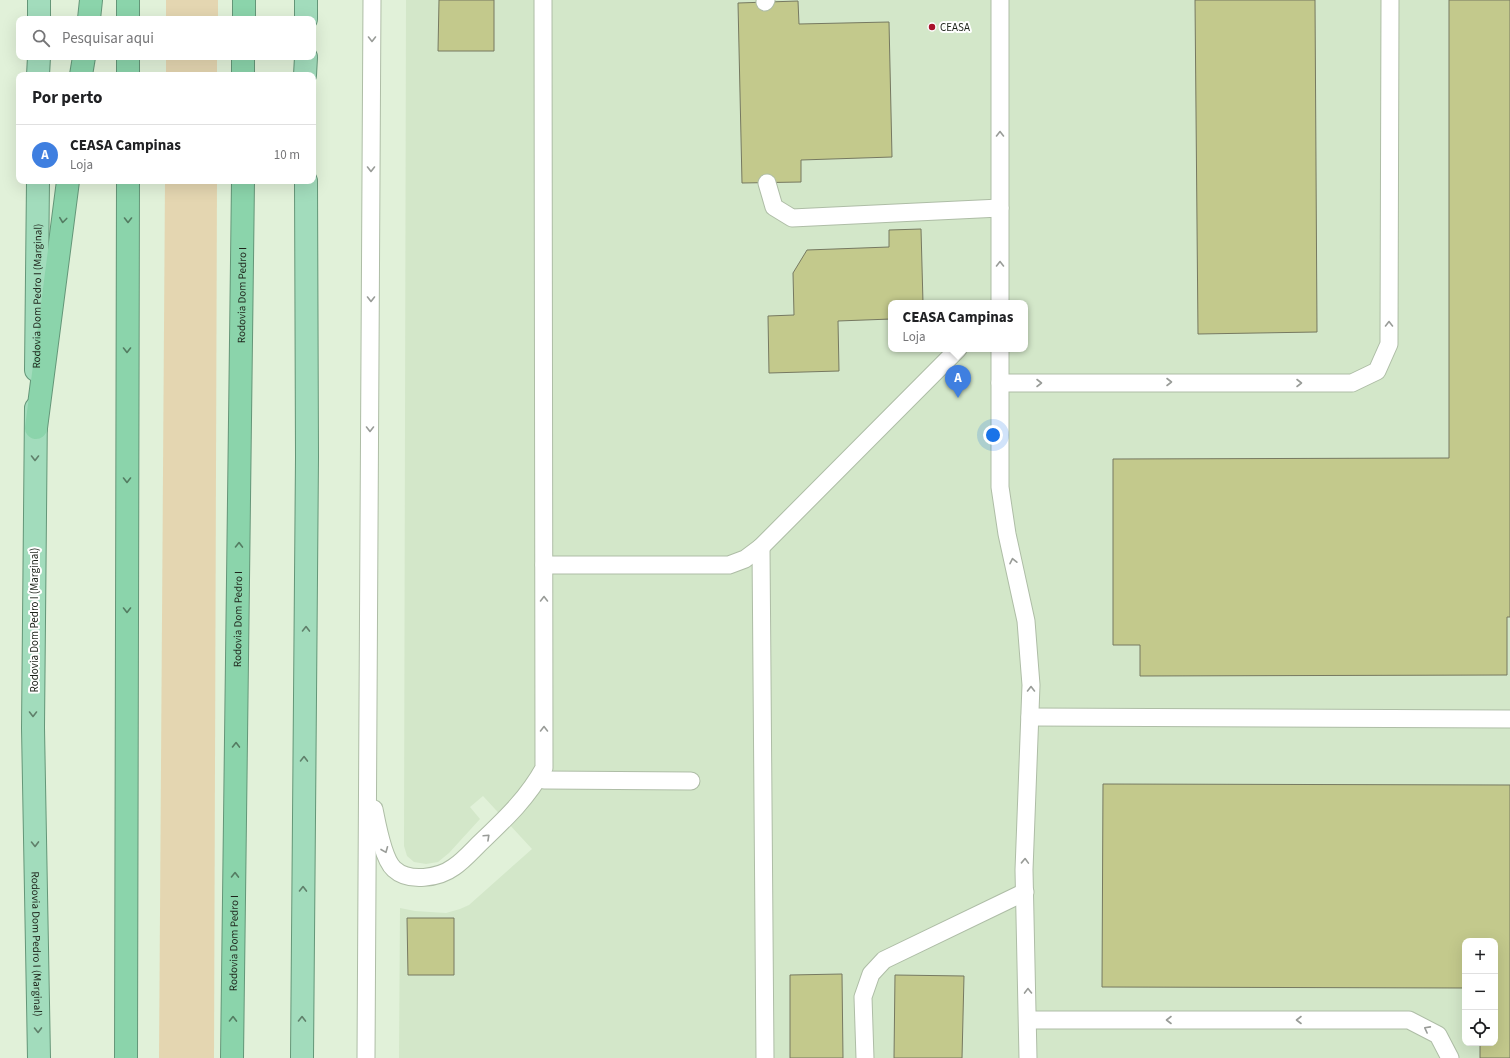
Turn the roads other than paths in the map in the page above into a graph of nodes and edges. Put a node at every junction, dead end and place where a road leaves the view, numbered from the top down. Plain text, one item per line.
1 (39, 0) edge
2 (91, 0) edge
3 (128, 0) edge
4 (244, 0) edge
5 (306, 0) edge
6 (372, 0) edge
7 (543, 0) edge
8 (1000, 0) edge
9 (1390, 0) edge
10 (39, 16) edge
11 (89, 16) edge
12 (128, 16) edge
13 (244, 16) edge
14 (306, 16) edge
15 (38, 60) edge
16 (84, 60) edge
17 (128, 60) edge
18 (243, 60) edge
19 (306, 60) edge
20 (38, 72) edge
21 (82, 72) edge
22 (128, 72) edge
23 (243, 72) edge
24 (306, 72) edge
25 (767, 183) dead end
26 (38, 184) edge
27 (68, 184) edge
28 (128, 184) edge
29 (243, 184) edge
30 (306, 184) edge
31 (1000, 208) junction
32 (1000, 300) edge
33 (955, 352) edge
34 (1000, 352) edge
35 (1000, 383) junction
36 (36, 428) junction
37 (761, 547) junction
38 (544, 564) junction
39 (1030, 717) junction
40 (1510, 719) edge
41 (544, 780) dead end
42 (691, 781) dead end
43 (368, 785) junction
44 (1025, 892) junction
45 (1028, 1020) junction
46 (39, 1058) edge
47 (126, 1058) edge
48 (232, 1058) edge
49 (302, 1058) edge
50 (366, 1058) edge
51 (765, 1058) edge
52 (865, 1058) edge
53 (1028, 1058) edge
54 (1450, 1058) edge

1 - 10 highway
2 - 11 highway
3 - 12 highway
4 - 13 highway
5 - 14 highway
6 -> 43 lane
7 - 38 lane
31 -> 8 lane
35 -> 9 lane
15 - 20 highway
16 - 21 highway
17 - 22 highway
18 - 23 highway
19 - 24 highway
25 - 31 lane
26 - 36 highway, Rodovia Dom Pedro I (Marginal)
27 -> 36 highway
28 -> 47 highway
48 -> 29 highway, Rodovia Dom Pedro I
49 -> 30 highway
32 -> 31 lane
33 - 37 lane
34 - 35 lane
39 -> 35 lane
36 -> 46 highway, Rodovia Dom Pedro I (Marginal)
37 - 38 lane
37 - 51 lane
43 -> 38 lane
39 - 40 lane
44 -> 39 lane
41 - 42 lane
43 - 50 lane
45 -> 44 lane
44 - 52 lane
45 - 53 lane
54 -> 45 lane

